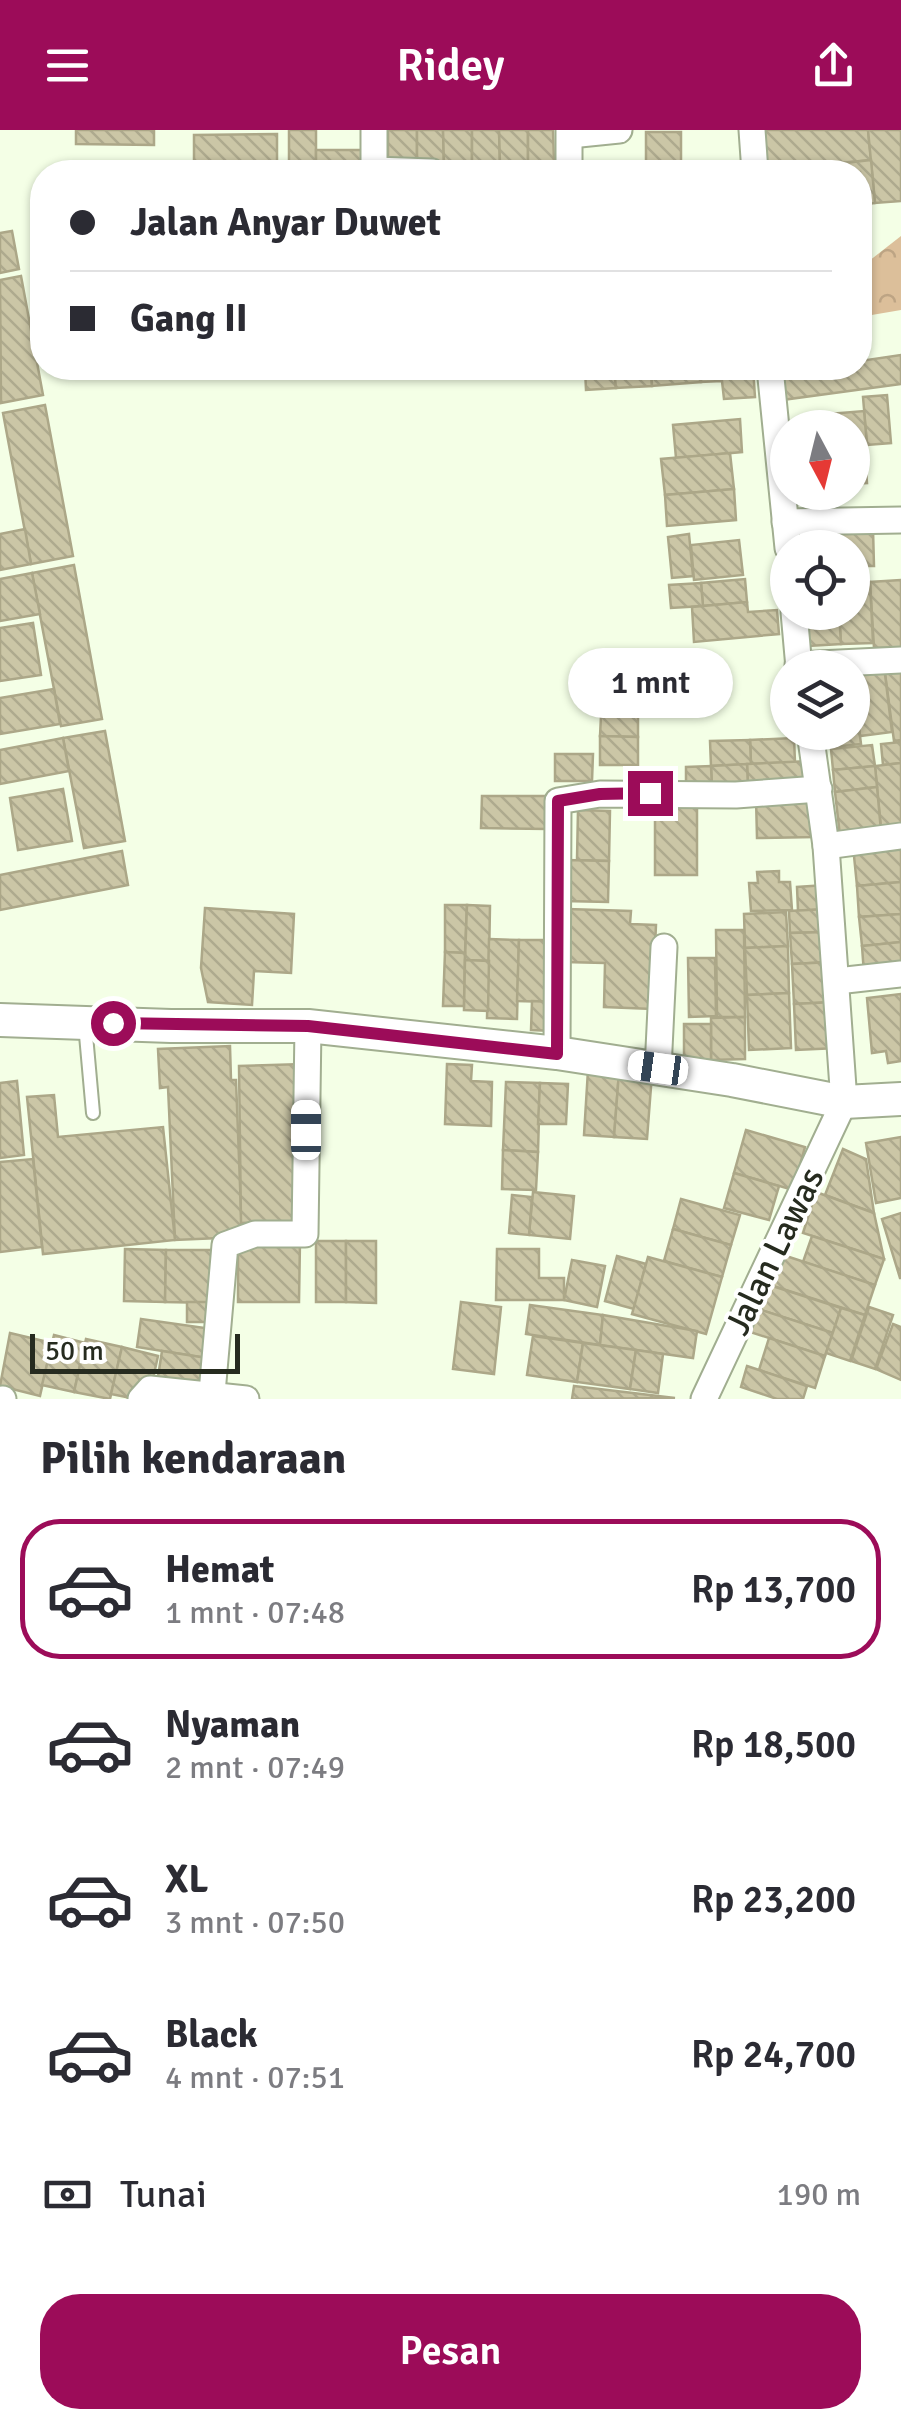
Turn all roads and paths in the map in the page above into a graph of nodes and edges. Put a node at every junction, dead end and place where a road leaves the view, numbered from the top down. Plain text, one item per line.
1 (374, 130) edge
2 (619, 130) edge
3 (752, 130) edge
4 (569, 132) edge
5 (374, 160) edge
6 (569, 160) edge
7 (754, 160) edge
8 (771, 380) edge
9 (901, 520) edge
10 (786, 530) edge
11 (824, 530) edge
12 (901, 660) edge
13 (870, 662) edge
14 (813, 750) edge
15 (819, 789) junction
16 (901, 836) edge
17 (826, 846) junction
18 (664, 946) dead end
19 (901, 974) edge
20 (837, 981) junction
21 (0, 1020) edge
22 (84, 1022) junction
23 (308, 1026) junction
24 (557, 1054) junction
25 (658, 1068) junction
26 (901, 1099) edge
27 (844, 1102) junction
28 (93, 1113) dead end
29 (212, 1393) junction
30 (141, 1399) edge
31 (246, 1399) edge
32 (704, 1399) edge

1 - 5 street
2 - 4 street
3 - 7 street
4 - 6 street
8 - 10 street
9 - 11 street
12 - 13 street
14 - 15 street
15 - 17 street
15 - 24 street
16 - 17 street
17 - 20 street
18 - 25 street
19 - 20 street
20 - 27 street
21 - 22 street
22 - 23 street
22 - 28 lane
23 - 24 street
23 - 29 street
24 - 25 street
25 - 27 street
26 - 27 street
27 - 32 street, Jalan Lawas
29 - 30 street
29 - 31 street

